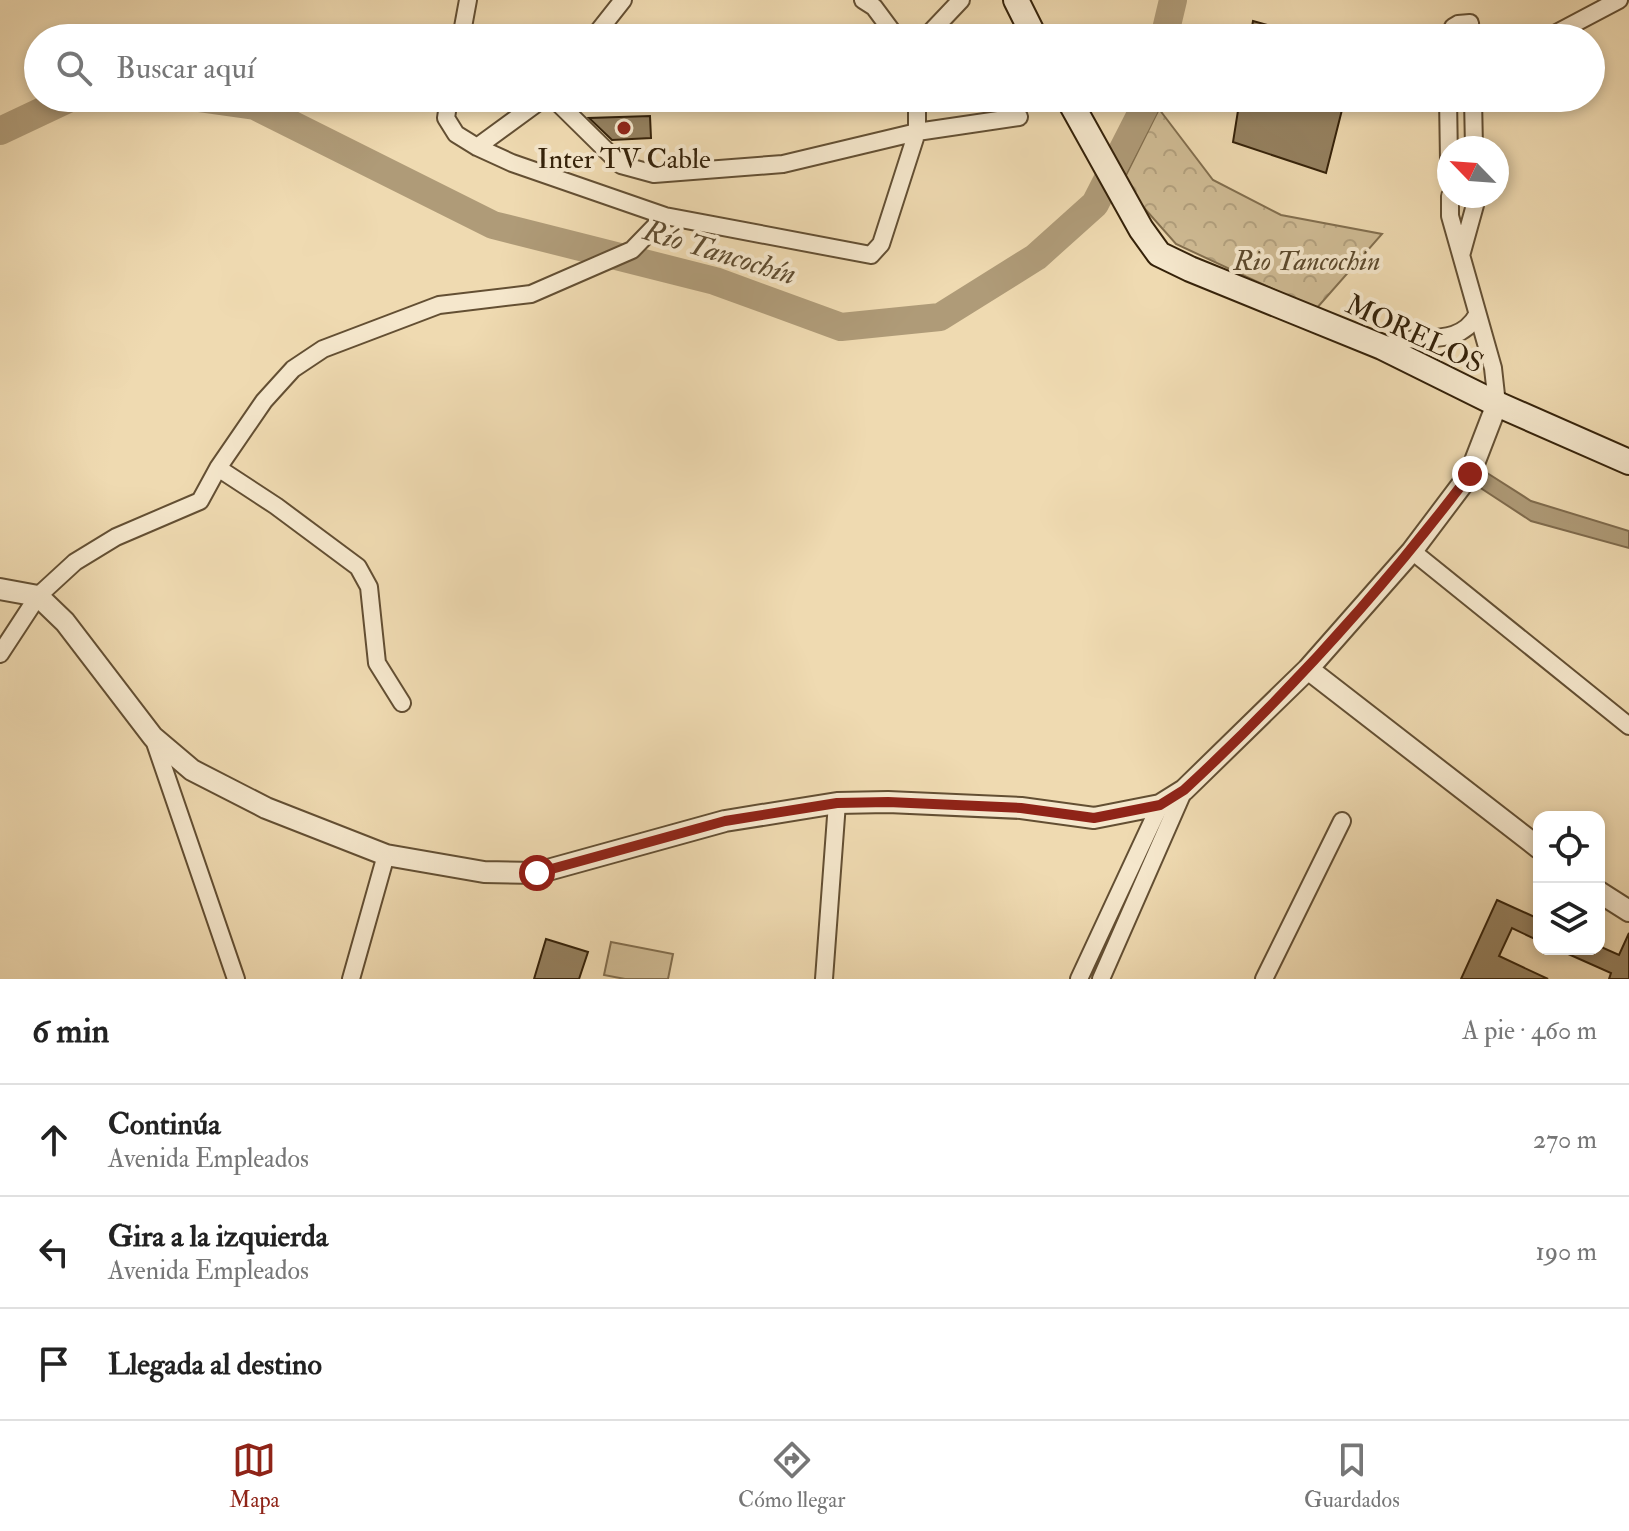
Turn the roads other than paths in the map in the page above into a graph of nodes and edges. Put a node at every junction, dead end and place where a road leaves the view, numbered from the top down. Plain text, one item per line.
1 (468, 0) edge
2 (623, 0) edge
3 (863, 0) edge
4 (961, 0) edge
5 (1016, 0) edge
6 (1619, 0) edge
7 (464, 24) edge
8 (604, 24) edge
9 (887, 24) edge
10 (938, 24) edge
11 (1028, 24) edge
12 (1574, 24) edge
13 (447, 112) edge
14 (525, 112) edge
15 (567, 112) edge
16 (917, 112) edge
17 (1076, 112) edge
18 (1448, 112) edge
19 (1476, 112) edge
20 (1019, 117) dead end
21 (917, 132) junction
22 (1449, 136) edge
23 (1475, 136) edge
24 (477, 147) junction
25 (1450, 208) edge
26 (1474, 208) edge
27 (665, 216) junction
28 (1462, 254) junction
29 (1477, 315) junction
30 (1382, 347) junction
31 (1497, 404) junction
32 (1629, 462) edge
33 (218, 468) junction
34 (1412, 551) junction
35 (0, 589) edge
36 (38, 596) junction
37 (0, 654) edge
38 (1308, 669) junction
39 (402, 703) dead end
40 (1629, 726) edge
41 (153, 737) junction
42 (1184, 790) junction
43 (837, 803) junction
44 (1160, 805) junction
45 (1342, 821) dead end
46 (1533, 843) edge
47 (386, 855) junction
48 (1605, 896) edge
49 (1629, 911) edge
50 (236, 979) edge
51 (351, 979) edge
52 (824, 979) edge
53 (1079, 979) edge
54 (1101, 979) edge
55 (1264, 979) edge

1 - 7 street
2 - 8 street
3 - 9 street
4 - 10 street
5 - 11 main road
6 - 12 street
13 - 24 street
14 - 24 street
15 - 21 street
16 - 21 street
17 - 30 main road, MORELOS
18 - 22 street
19 - 23 street
20 - 21 street
21 - 27 street
24 - 27 street
25 - 28 street
26 - 28 street
27 - 33 street
28 - 29 street
29 - 30 street
29 - 31 street
30 - 31 main road, MORELOS
31 - 32 main road, MORELOS
31 - 34 street
33 - 36 street
33 - 39 street
34 - 38 street
34 - 40 street
35 - 36 street
36 - 37 street
36 - 41 street
38 - 42 street
38 - 46 street
41 - 47 street
41 - 50 street
42 - 44 street
42 - 54 street
43 - 44 street
43 - 47 street
43 - 52 street
44 - 53 street
45 - 55 street
47 - 51 street
48 - 49 street

